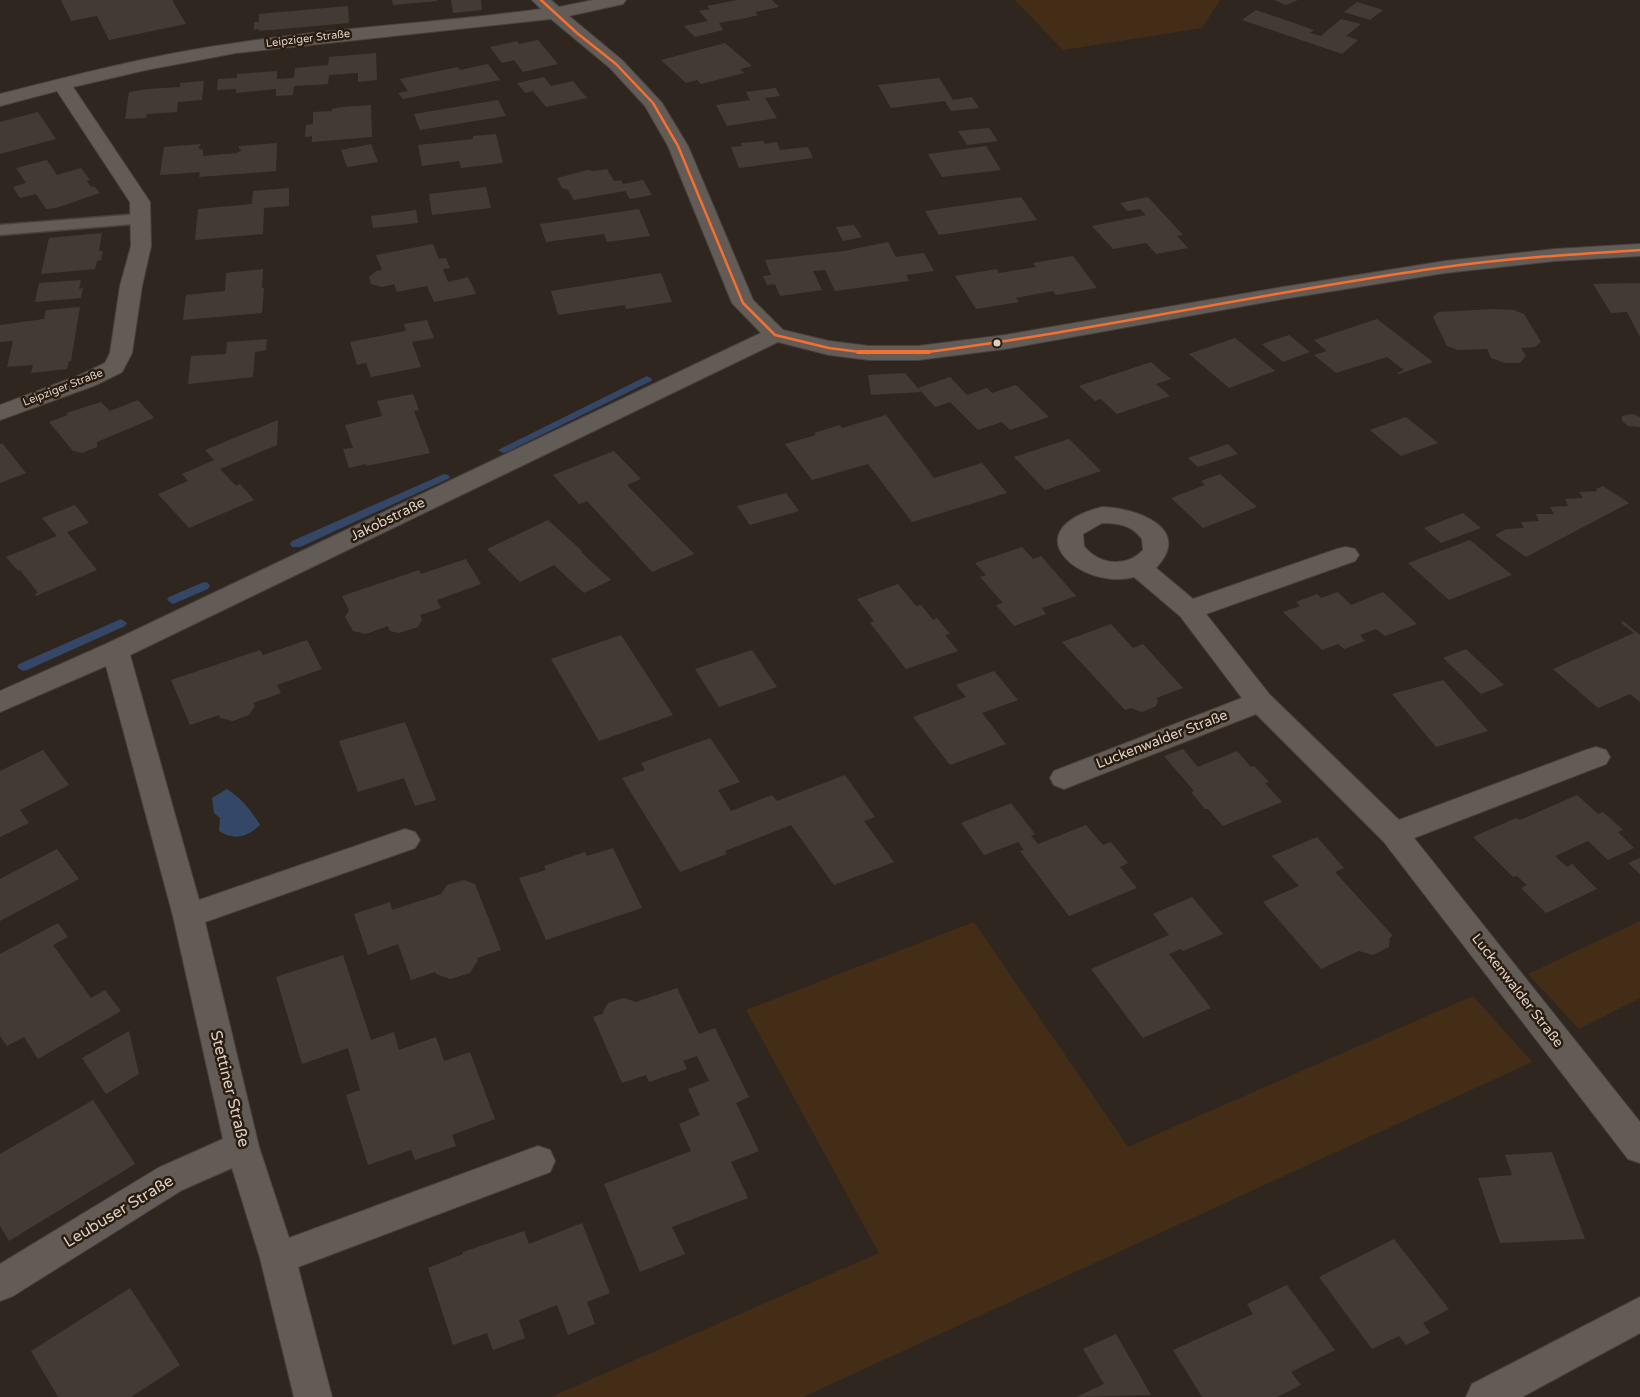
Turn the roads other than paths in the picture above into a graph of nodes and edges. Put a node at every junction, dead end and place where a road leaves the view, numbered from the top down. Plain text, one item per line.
1 (541, 0) edge
2 (617, 0) edge
3 (557, 12) junction
4 (61, 83) junction
5 (0, 100) edge
6 (139, 219) junction
7 (0, 230) edge
8 (1640, 250) edge
9 (775, 335) junction
10 (0, 413) edge
11 (1346, 555) dead end
12 (1138, 567) dead end
13 (1189, 610) junction
14 (115, 651) junction
15 (0, 702) edge
16 (1260, 702) junction
17 (1596, 757) dead end
18 (1064, 778) dead end
19 (1394, 834) junction
20 (405, 840) dead end
21 (188, 916) junction
22 (242, 1147) junction
23 (1640, 1148) edge
24 (538, 1161) dead end
25 (278, 1258) junction
26 (0, 1284) edge
27 (1640, 1314) edge
28 (313, 1397) edge
29 (1485, 1397) edge

1 - 3 street
2 - 3 street, Leipziger Straße
3 - 4 street, Leipziger Straße
3 - 9 street
4 - 5 street, Leipziger Straße
4 - 6 street, Leipziger Straße
6 - 7 lane
6 - 10 street, Leipziger Straße
8 - 9 street
9 - 14 street, Jakobstraße
11 - 13 street
12 - 13 street, Luckenwalder Straße
13 - 16 street, Luckenwalder Straße
14 - 15 street, Jakobstraße
14 - 21 street, Stettiner Straße
16 - 18 street, Luckenwalder Straße
16 - 19 street, Luckenwalder Straße
17 - 19 street
19 - 23 street, Luckenwalder Straße
20 - 21 street
21 - 22 street, Stettiner Straße
22 - 25 street, Stettiner Straße
22 - 26 street, Leubuser Straße
24 - 25 street
25 - 28 street, Stettiner Straße
27 - 29 street

